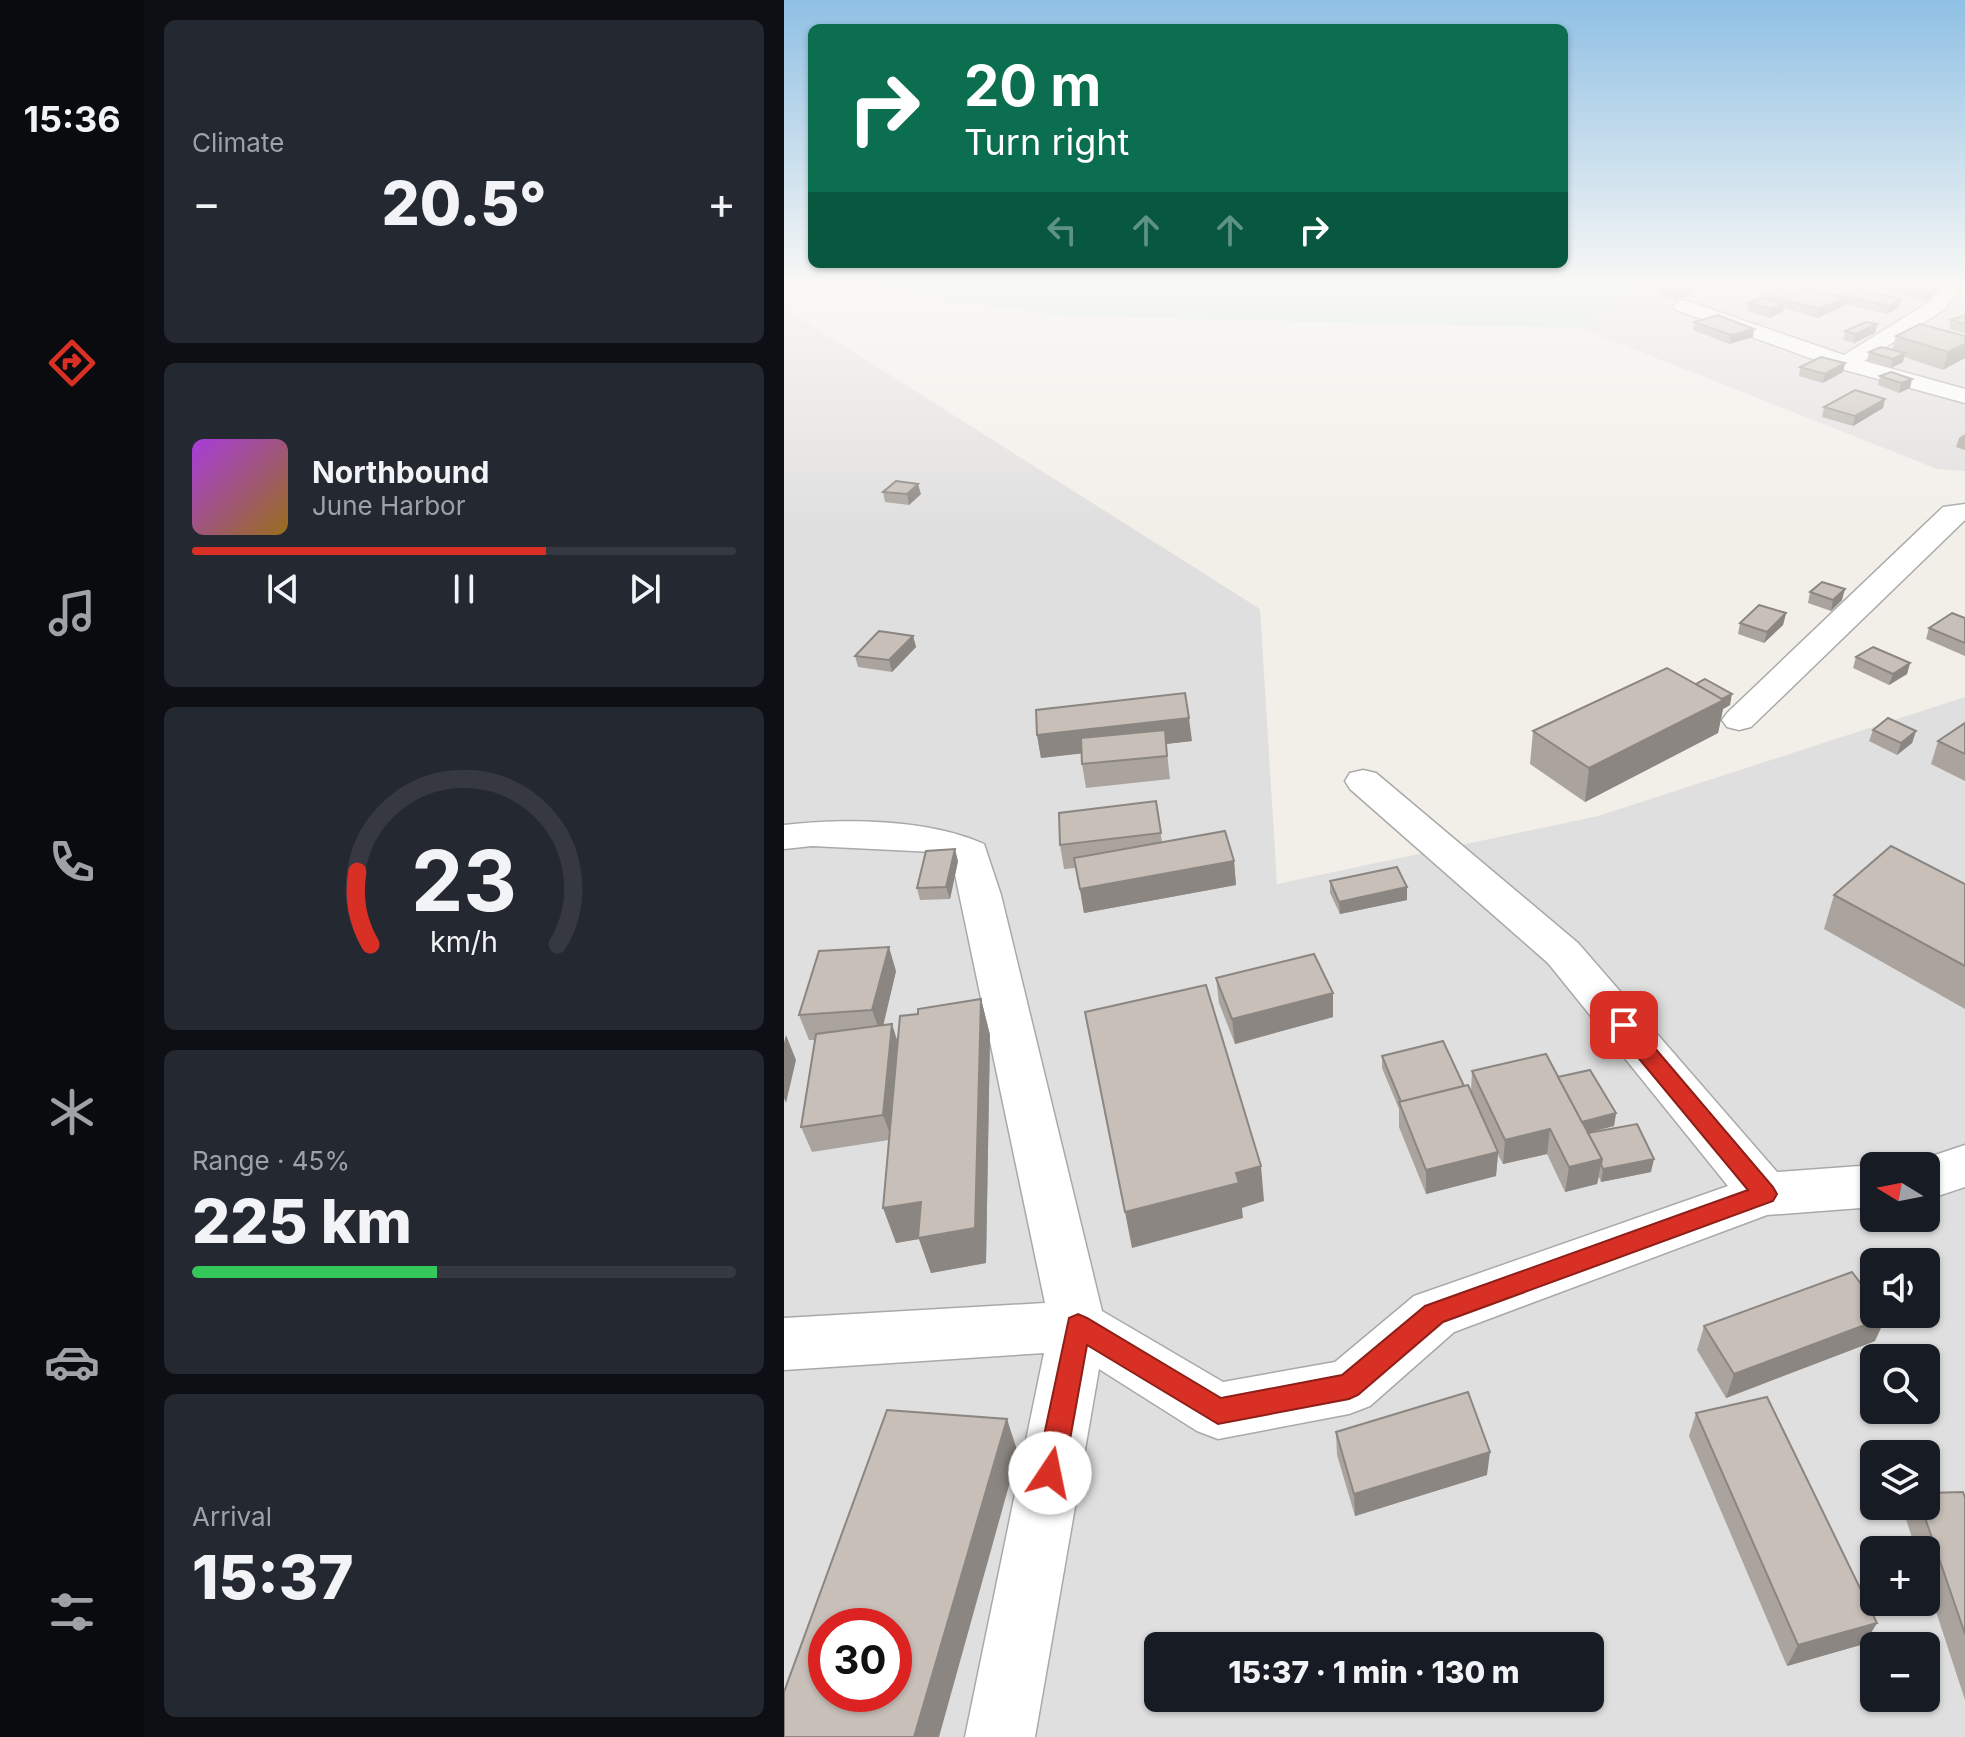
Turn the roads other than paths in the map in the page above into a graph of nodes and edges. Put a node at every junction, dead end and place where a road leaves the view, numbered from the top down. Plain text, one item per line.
1 (1857, 366) edge
2 (1965, 396) edge
3 (1965, 512) edge
4 (1739, 720) dead end
5 (1363, 781) dead end
6 (784, 837) edge
7 (1965, 1166) edge
8 (1940, 1174) edge
9 (1860, 1187) edge
10 (1765, 1194) junction
11 (1078, 1326) junction
12 (784, 1344) edge
13 (1000, 1737) edge

1 - 2 street
3 - 4 street
5 - 10 street
6 - 11 street
7 - 8 street
9 - 10 street
10 - 11 street
11 - 12 street
11 - 13 street

